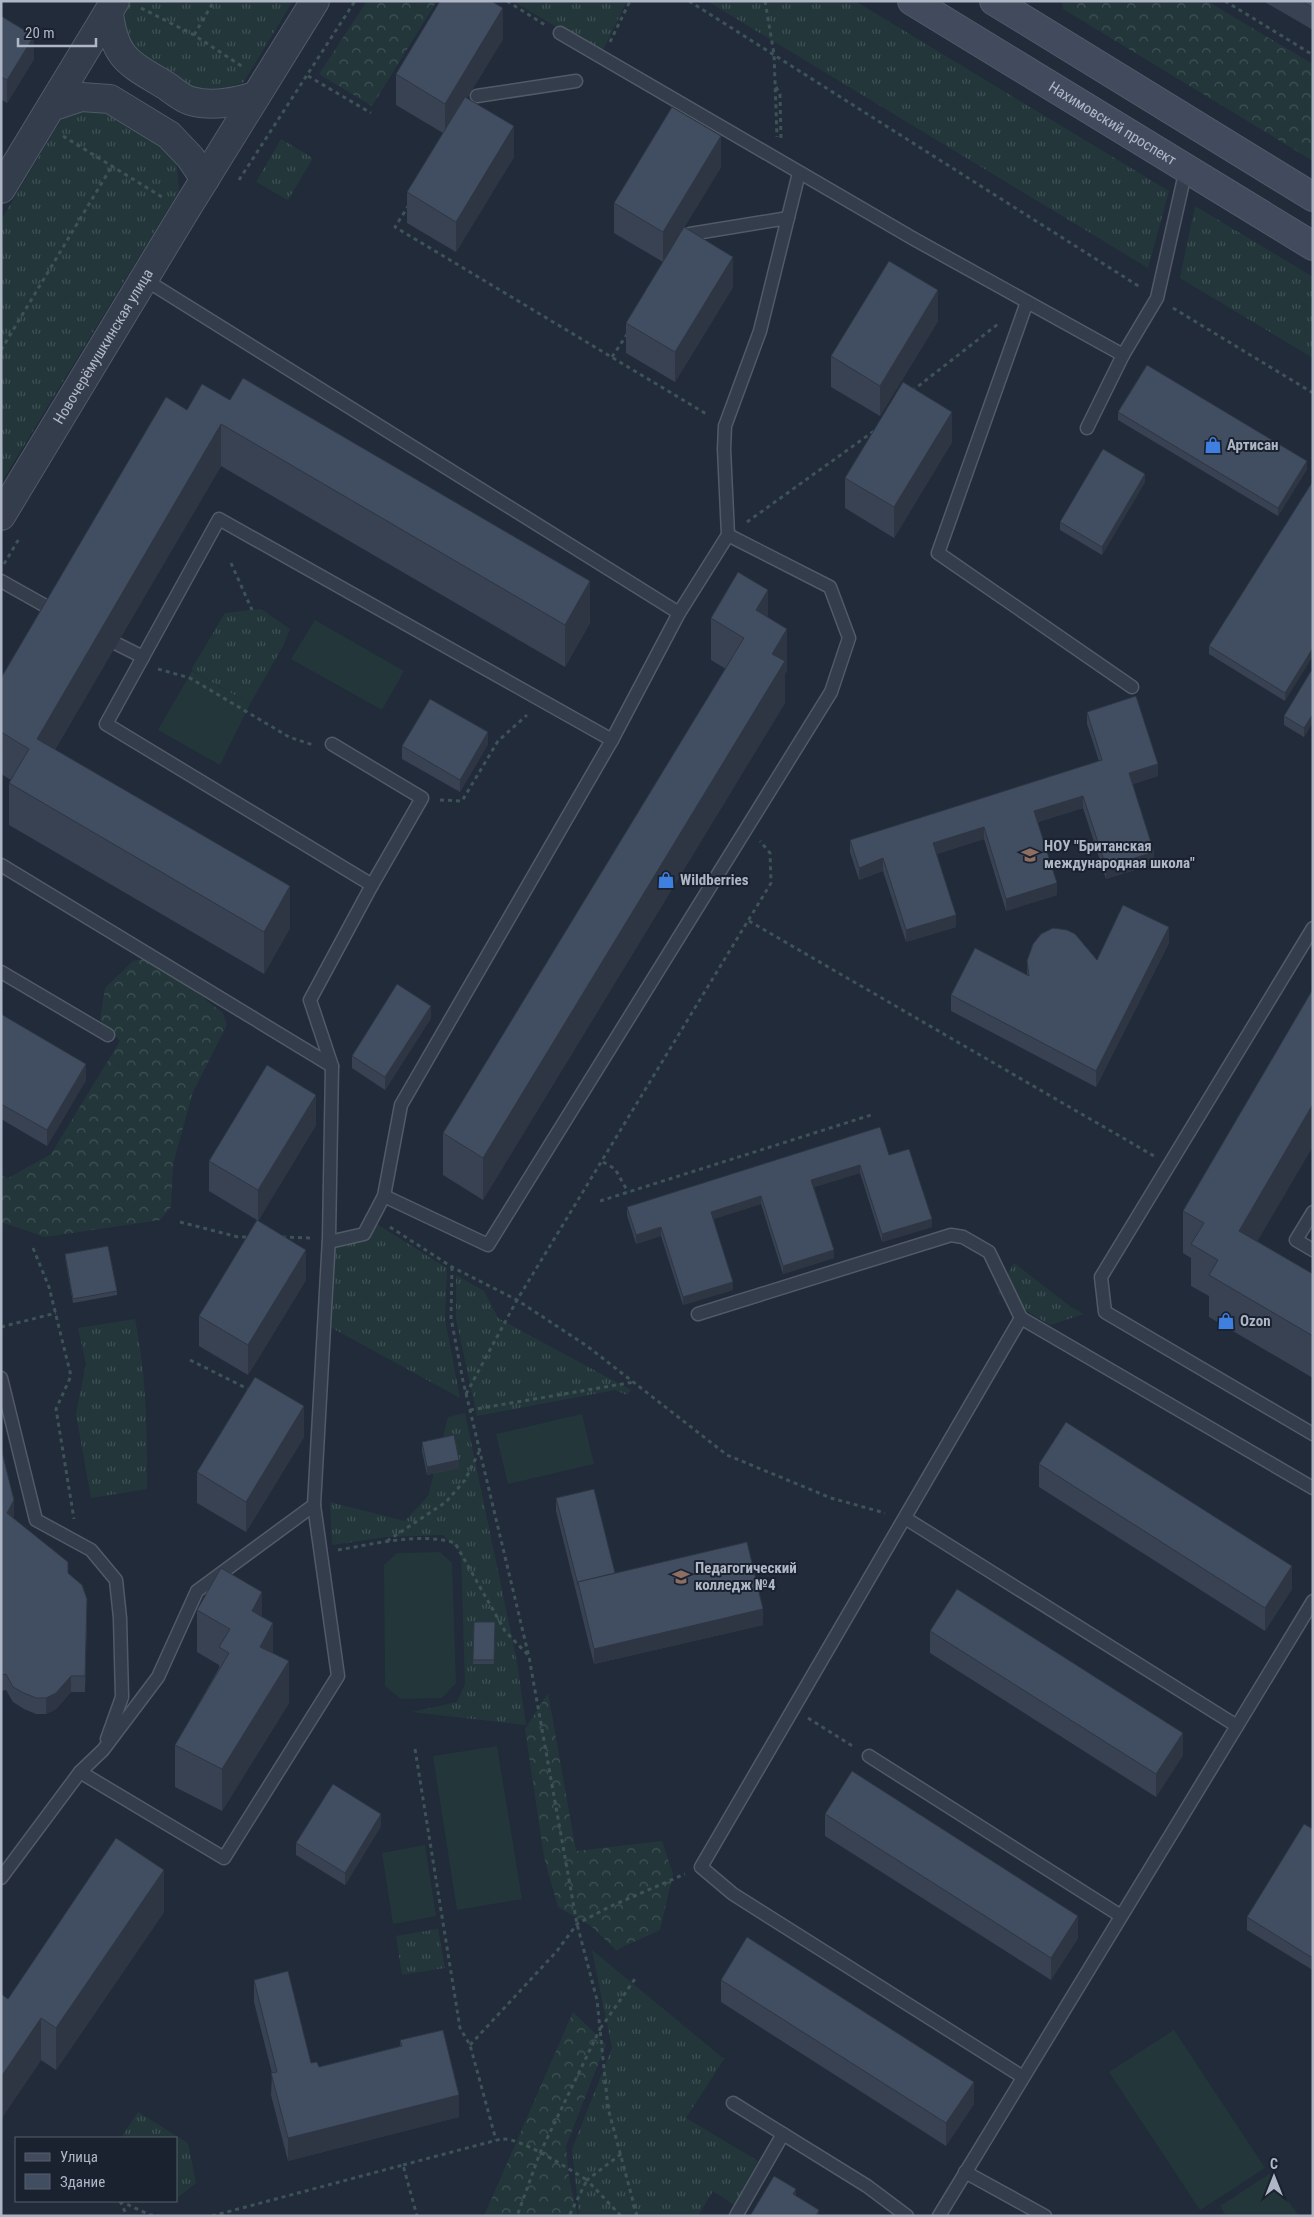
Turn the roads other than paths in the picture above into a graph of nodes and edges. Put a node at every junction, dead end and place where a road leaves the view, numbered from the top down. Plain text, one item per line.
1 (315, 1) edge
2 (912, 1) edge
3 (994, 1) edge
4 (120, 7) edge
5 (560, 34) road end
6 (576, 81) dead end
7 (256, 96) junction
8 (478, 96) edge
9 (54, 119) junction
10 (1186, 169) junction
11 (799, 172) junction
12 (205, 179) junction
13 (1, 190) edge
14 (1313, 196) edge
15 (788, 218) junction
16 (690, 234) edge
17 (1313, 246) edge
18 (144, 279) junction
19 (1027, 302) junction
20 (1123, 355) junction
21 (1087, 428) dead end
22 (1, 516) edge
23 (728, 535) junction
24 (1, 581) edge
25 (679, 613) junction
26 (62, 616) edge
27 (117, 644) edge
28 (141, 660) junction
29 (1132, 687) dead end
30 (612, 740) junction
31 (332, 744) road end
32 (1, 865) edge
33 (372, 885) junction
34 (1313, 928) edge
35 (1, 972) edge
36 (108, 1035) dead end
37 (332, 1066) junction
38 (384, 1196) junction
39 (1313, 1212) edge
40 (329, 1240) junction
41 (1313, 1250) edge
42 (698, 1314) dead end
43 (1021, 1318) junction
44 (1, 1378) edge
45 (1313, 1434) edge
46 (1313, 1488) edge
47 (314, 1505) junction
48 (905, 1518) junction
49 (1313, 1601) edge
50 (1237, 1726) junction
51 (103, 1750) junction
52 (869, 1756) road end
53 (80, 1772) junction
54 (1, 1878) edge
55 (1121, 1916) junction
56 (1023, 2077) junction
57 (733, 2103) dead end
58 (783, 2134) junction
59 (966, 2172) junction
60 (736, 2216) edge
61 (907, 2216) edge
62 (939, 2216) edge
63 (1044, 2216) edge

1 - 7 street, Новочерёмушкинская улица
2 - 10 main road, Нахимовский проспект
3 - 14 main road
4 - 7 street
4 - 9 street
5 - 11 lane
6 - 8 lane
7 - 12 street, Новочерёмушкинская улица
9 - 12 street
9 - 13 street
10 - 17 main road, Нахимовский проспект
10 - 20 lane
11 - 15 lane
11 - 19 lane
12 - 18 street, Новочерёмушкинская улица
15 - 16 lane
15 - 23 lane
18 - 22 street, Новочерёмушкинская улица
18 - 25 lane
19 - 20 lane
19 - 29 lane
20 - 21 lane
23 - 25 lane
23 - 38 lane
24 - 26 lane
25 - 30 lane
27 - 28 lane
28 - 30 lane
28 - 33 lane
30 - 38 lane
31 - 33 lane
32 - 37 lane
33 - 37 lane
34 - 45 lane
35 - 36 lane
37 - 40 lane
38 - 40 lane
39 - 41 lane
40 - 47 lane
42 - 43 lane
43 - 46 lane
43 - 48 lane
44 - 51 lane
47 - 51 lane
47 - 53 lane
48 - 50 lane
48 - 56 lane
49 - 50 lane
50 - 55 lane
51 - 53 lane
52 - 55 lane
53 - 54 lane
55 - 56 lane
56 - 59 lane
57 - 58 lane
58 - 60 lane
58 - 61 lane
59 - 62 lane
59 - 63 lane

